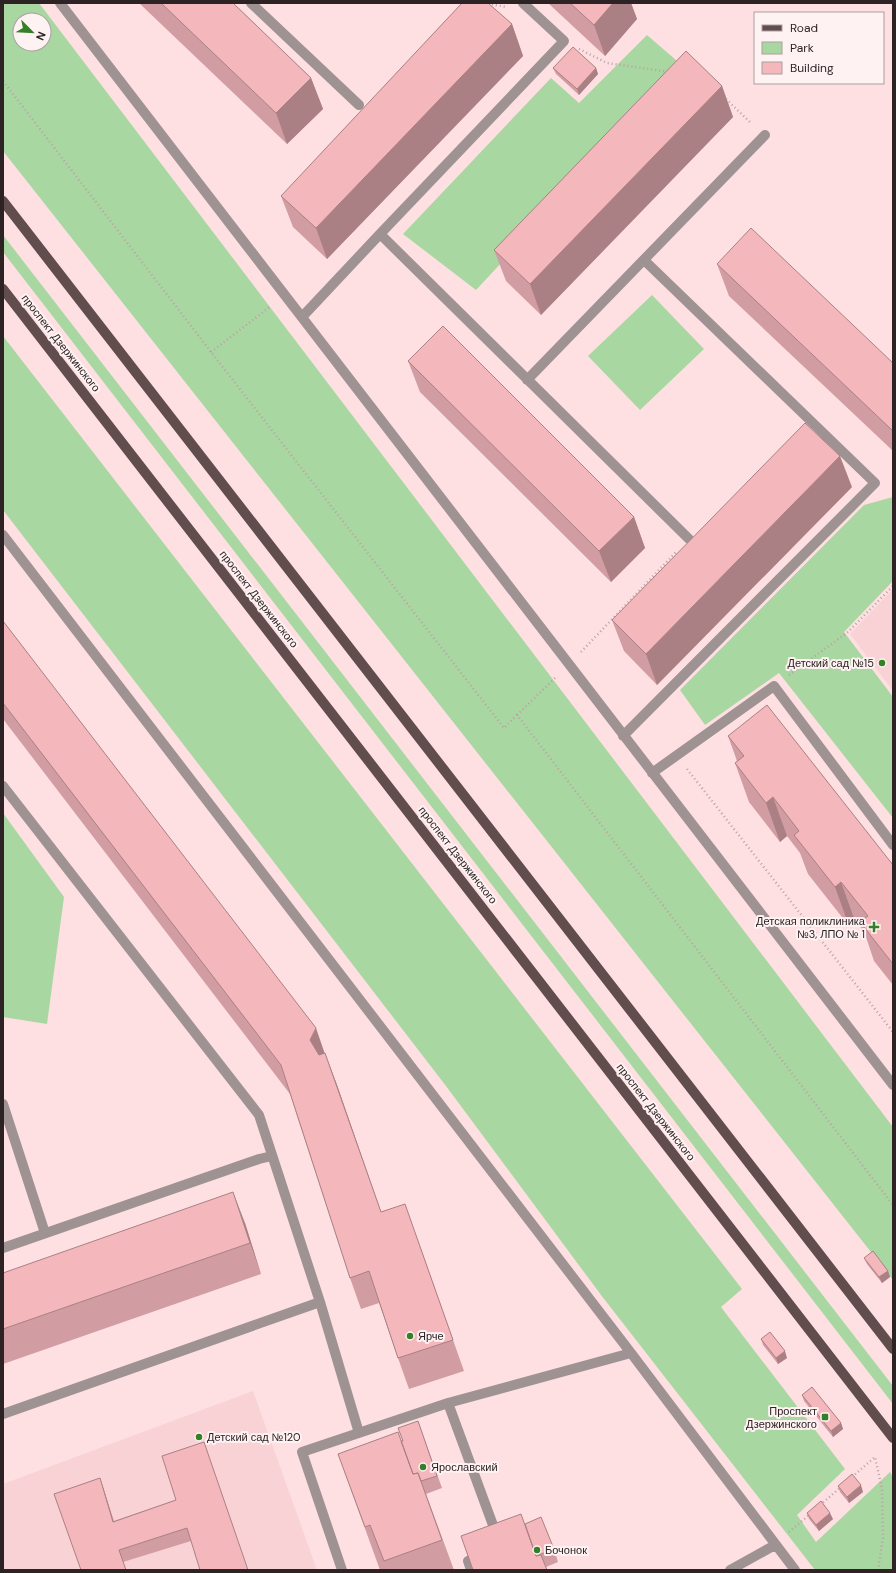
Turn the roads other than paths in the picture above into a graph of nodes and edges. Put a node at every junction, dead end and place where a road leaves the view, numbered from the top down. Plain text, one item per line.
1 (60, 3) edge
2 (251, 3) edge
3 (523, 3) edge
4 (358, 105) dead end
5 (765, 135) road end
6 (3, 201) edge
7 (380, 234) junction
8 (644, 260) junction
9 (3, 289) edge
10 (302, 317) junction
11 (527, 380) junction
12 (3, 535) edge
13 (689, 539) edge
14 (623, 736) junction
15 (652, 773) junction
16 (3, 786) edge
17 (893, 845) edge
18 (893, 1085) edge
19 (3, 1104) edge
20 (272, 1156) junction
21 (45, 1233) junction
22 (3, 1248) edge
23 (320, 1302) junction
24 (893, 1349) edge
25 (631, 1353) junction
26 (448, 1403) junction
27 (3, 1414) edge
28 (359, 1433) junction
29 (893, 1438) edge
30 (500, 1542) edge
31 (775, 1545) junction
32 (488, 1554) edge
33 (342, 1570) edge
34 (471, 1570) edge
35 (730, 1570) edge
36 (795, 1570) edge

1 - 10 street
2 - 4 street
3 - 7 street
5 - 8 street
6 - 24 main road
7 - 10 street
7 - 11 street
8 - 11 street
8 - 14 street
9 - 29 main road, проспект Дзержинского
10 - 14 street
11 - 13 street
12 - 25 street
14 - 15 street
15 - 17 street
15 - 18 street
16 - 20 street
19 - 21 street
20 - 21 street
20 - 23 street
21 - 22 street
23 - 27 street
23 - 28 street
25 - 26 street
25 - 31 street
26 - 28 street
26 - 30 street
28 - 33 street
31 - 35 street
31 - 36 street
32 - 34 street

